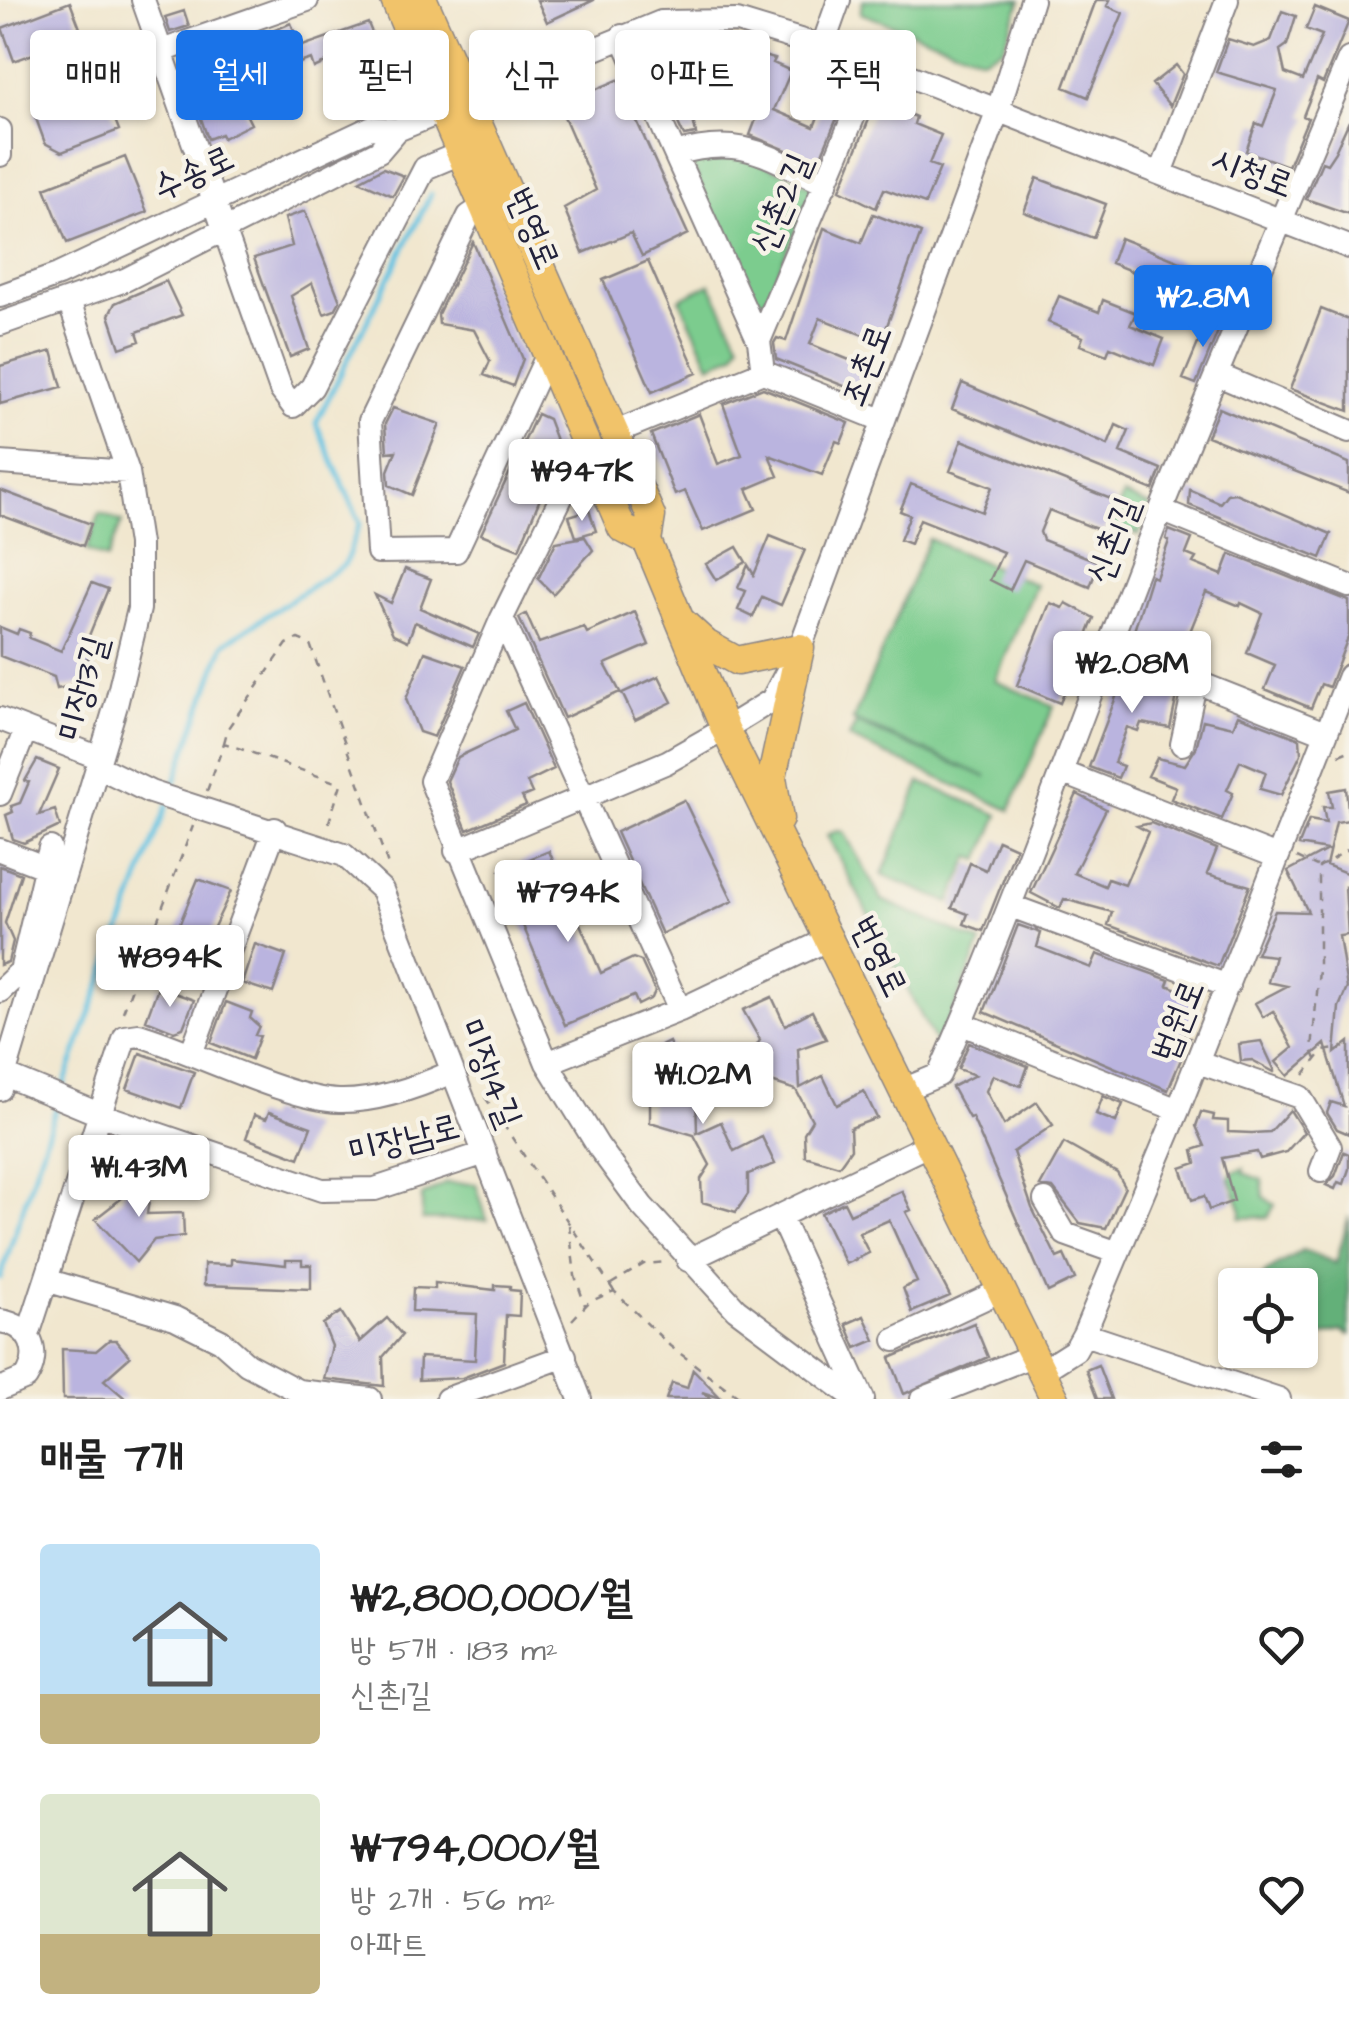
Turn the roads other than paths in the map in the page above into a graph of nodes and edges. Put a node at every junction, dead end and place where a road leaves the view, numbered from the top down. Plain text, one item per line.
1 (143, 0) edge
2 (307, 0) edge
3 (395, 0) edge
4 (423, 0) edge
5 (840, 0) edge
6 (1032, 0) edge
7 (1227, 0) edge
8 (654, 12) edge
9 (630, 30) edge
10 (829, 30) edge
11 (790, 35) edge
12 (615, 39) edge
13 (162, 51) junction
14 (1349, 59) edge
15 (916, 79) edge
16 (1341, 102) edge
17 (454, 106) junction
18 (998, 113) junction
19 (660, 120) edge
20 (852, 120) edge
21 (0, 130) edge
22 (398, 130) joint
23 (472, 149) junction
24 (675, 154) junction
25 (0, 155) edge
26 (1162, 173) junction
27 (826, 184) junction
28 (495, 199) junction
29 (218, 212) junction
30 (1282, 220) junction
31 (1349, 247) edge
32 (0, 296) edge
33 (69, 301) junction
34 (0, 324) edge
35 (759, 342) junction
36 (547, 356) junction
37 (763, 372) junction
38 (1218, 375) junction
39 (882, 420) junction
40 (1349, 430) edge
41 (613, 432) junction
42 (588, 445) junction
43 (0, 463) edge
44 (128, 472) junction
45 (1161, 510) junction
46 (647, 541) junction
47 (1349, 586) edge
48 (674, 614) junction
49 (502, 618) junction
50 (1108, 647) junction
51 (800, 648) junction
52 (1349, 676) edge
53 (1196, 680) junction
54 (0, 719) edge
55 (26, 729) junction
56 (725, 729) junction
57 (1325, 733) junction
58 (1182, 744) dead end
59 (98, 762) junction
60 (1064, 772) junction
61 (0, 794) edge
62 (585, 797) junction
63 (275, 829) junction
64 (0, 850) edge
65 (456, 851) junction
66 (1275, 856) junction
67 (789, 859) junction
68 (1011, 906) junction
69 (831, 938) junction
70 (1228, 986) junction
71 (0, 991) edge
72 (680, 1010) junction
73 (962, 1024) junction
74 (192, 1051) junction
75 (1198, 1062) junction
76 (547, 1064) junction
77 (452, 1072) junction
78 (7, 1080) edge
79 (903, 1090) junction
80 (89, 1110) junction
81 (1178, 1110) junction
82 (930, 1144) junction
83 (485, 1153) junction
84 (1321, 1170) dead end
85 (1045, 1200) dead end
86 (780, 1216) junction
87 (1118, 1254) junction
88 (685, 1256) junction
89 (46, 1280) junction
90 (1002, 1290) junction
91 (0, 1321) edge
92 (28, 1334) junction
93 (1084, 1334) junction
94 (894, 1340) dead end
95 (562, 1346) junction
96 (1039, 1375) edge
97 (0, 1390) edge
98 (370, 1399) edge
99 (447, 1399) edge
100 (580, 1399) edge
101 (860, 1399) edge
102 (922, 1399) edge
103 (1056, 1399) edge
104 (1279, 1399) edge

1 - 13 street
2 - 13 street
3 - 17 main road, 번영로
4 - 17 main road, 번영로
5 - 10 street
6 - 18 street, 조촌로
7 - 26 street
8 - 9 street, 시청로
8 - 11 street, 시청로
12 - 17 street, 시청로
13 - 29 street
14 - 16 street, 신촌1길
15 - 18 street, 시청로
16 - 30 street, 신촌1길
17 - 22 street, 시청로
17 - 23 main road, 번영로
18 - 26 street, 시청로
18 - 39 street, 조촌로
19 - 24 street
20 - 27 street, 신촌2길
21 - 25 street
22 - 29 street, 수송로
23 - 28 main road, 번영로
23 - 29 street, 수송로
24 - 27 street
24 - 35 street
26 - 30 street, 시청로
27 - 35 street, 신촌2길
28 - 36 main road, 번영로
28 - 36 street
28 - 41 main road, 번영로
29 - 32 street, 수송로
29 - 33 street, 수송로
30 - 31 street, 시청로
30 - 38 street, 신촌1길
33 - 34 street, 수송로
33 - 44 street, 미장13길
35 - 37 street
36 - 42 main road, 번영로
37 - 39 street
37 - 41 street
38 - 40 street
38 - 45 street, 신촌1길
39 - 51 street, 조촌로
41 - 46 main road, 번영로
42 - 46 main road, 번영로
42 - 49 street
43 - 44 street
44 - 59 street, 미장13길
45 - 47 street
45 - 50 street, 신촌1길
46 - 48 main road, 번영로
48 - 51 main road
48 - 56 main road, 번영로
49 - 62 street
49 - 65 street
50 - 53 street
50 - 60 street, 신촌1길
51 - 56 street, 조촌로
51 - 67 main road
52 - 57 street, 법원로
53 - 57 street
53 - 58 street
54 - 55 street, 미장14길
55 - 59 street, 미장14길
55 - 61 street
56 - 62 street, 조촌로
56 - 67 main road, 번영로
57 - 66 street, 법원로
59 - 63 street, 미장14길
59 - 78 street, 미장13길
60 - 66 street
60 - 68 street, 신촌1길
62 - 65 street, 조촌로
62 - 72 street
63 - 74 street
63 - 77 street, 미장14길
64 - 71 street
65 - 76 street
66 - 70 street, 법원로
67 - 69 main road, 번영로
68 - 70 street
68 - 73 street, 신촌1길
69 - 72 street
69 - 79 main road, 번영로
70 - 75 street, 법원로
72 - 76 street
73 - 79 street, 신촌1길
73 - 81 street
74 - 77 street
74 - 80 street
75 - 81 street, 법원로
75 - 84 street
76 - 88 street
77 - 83 street, 미장14길
78 - 80 street, 미장남로
79 - 82 main road, 번영로
80 - 83 street, 미장남로
80 - 89 street
81 - 87 street, 법원로
82 - 86 street
82 - 90 main road, 번영로
83 - 95 street, 미장14길
85 - 87 street
86 - 88 street
86 - 101 street
87 - 93 street, 법원로
88 - 101 street
89 - 92 street
89 - 98 street
90 - 94 street
90 - 96 main road, 번영로
91 - 92 street
92 - 97 street
93 - 96 street, 법원로
93 - 104 street
95 - 99 street
95 - 100 street, 미장14길
96 - 102 street, 법원로
96 - 103 main road, 번영로

